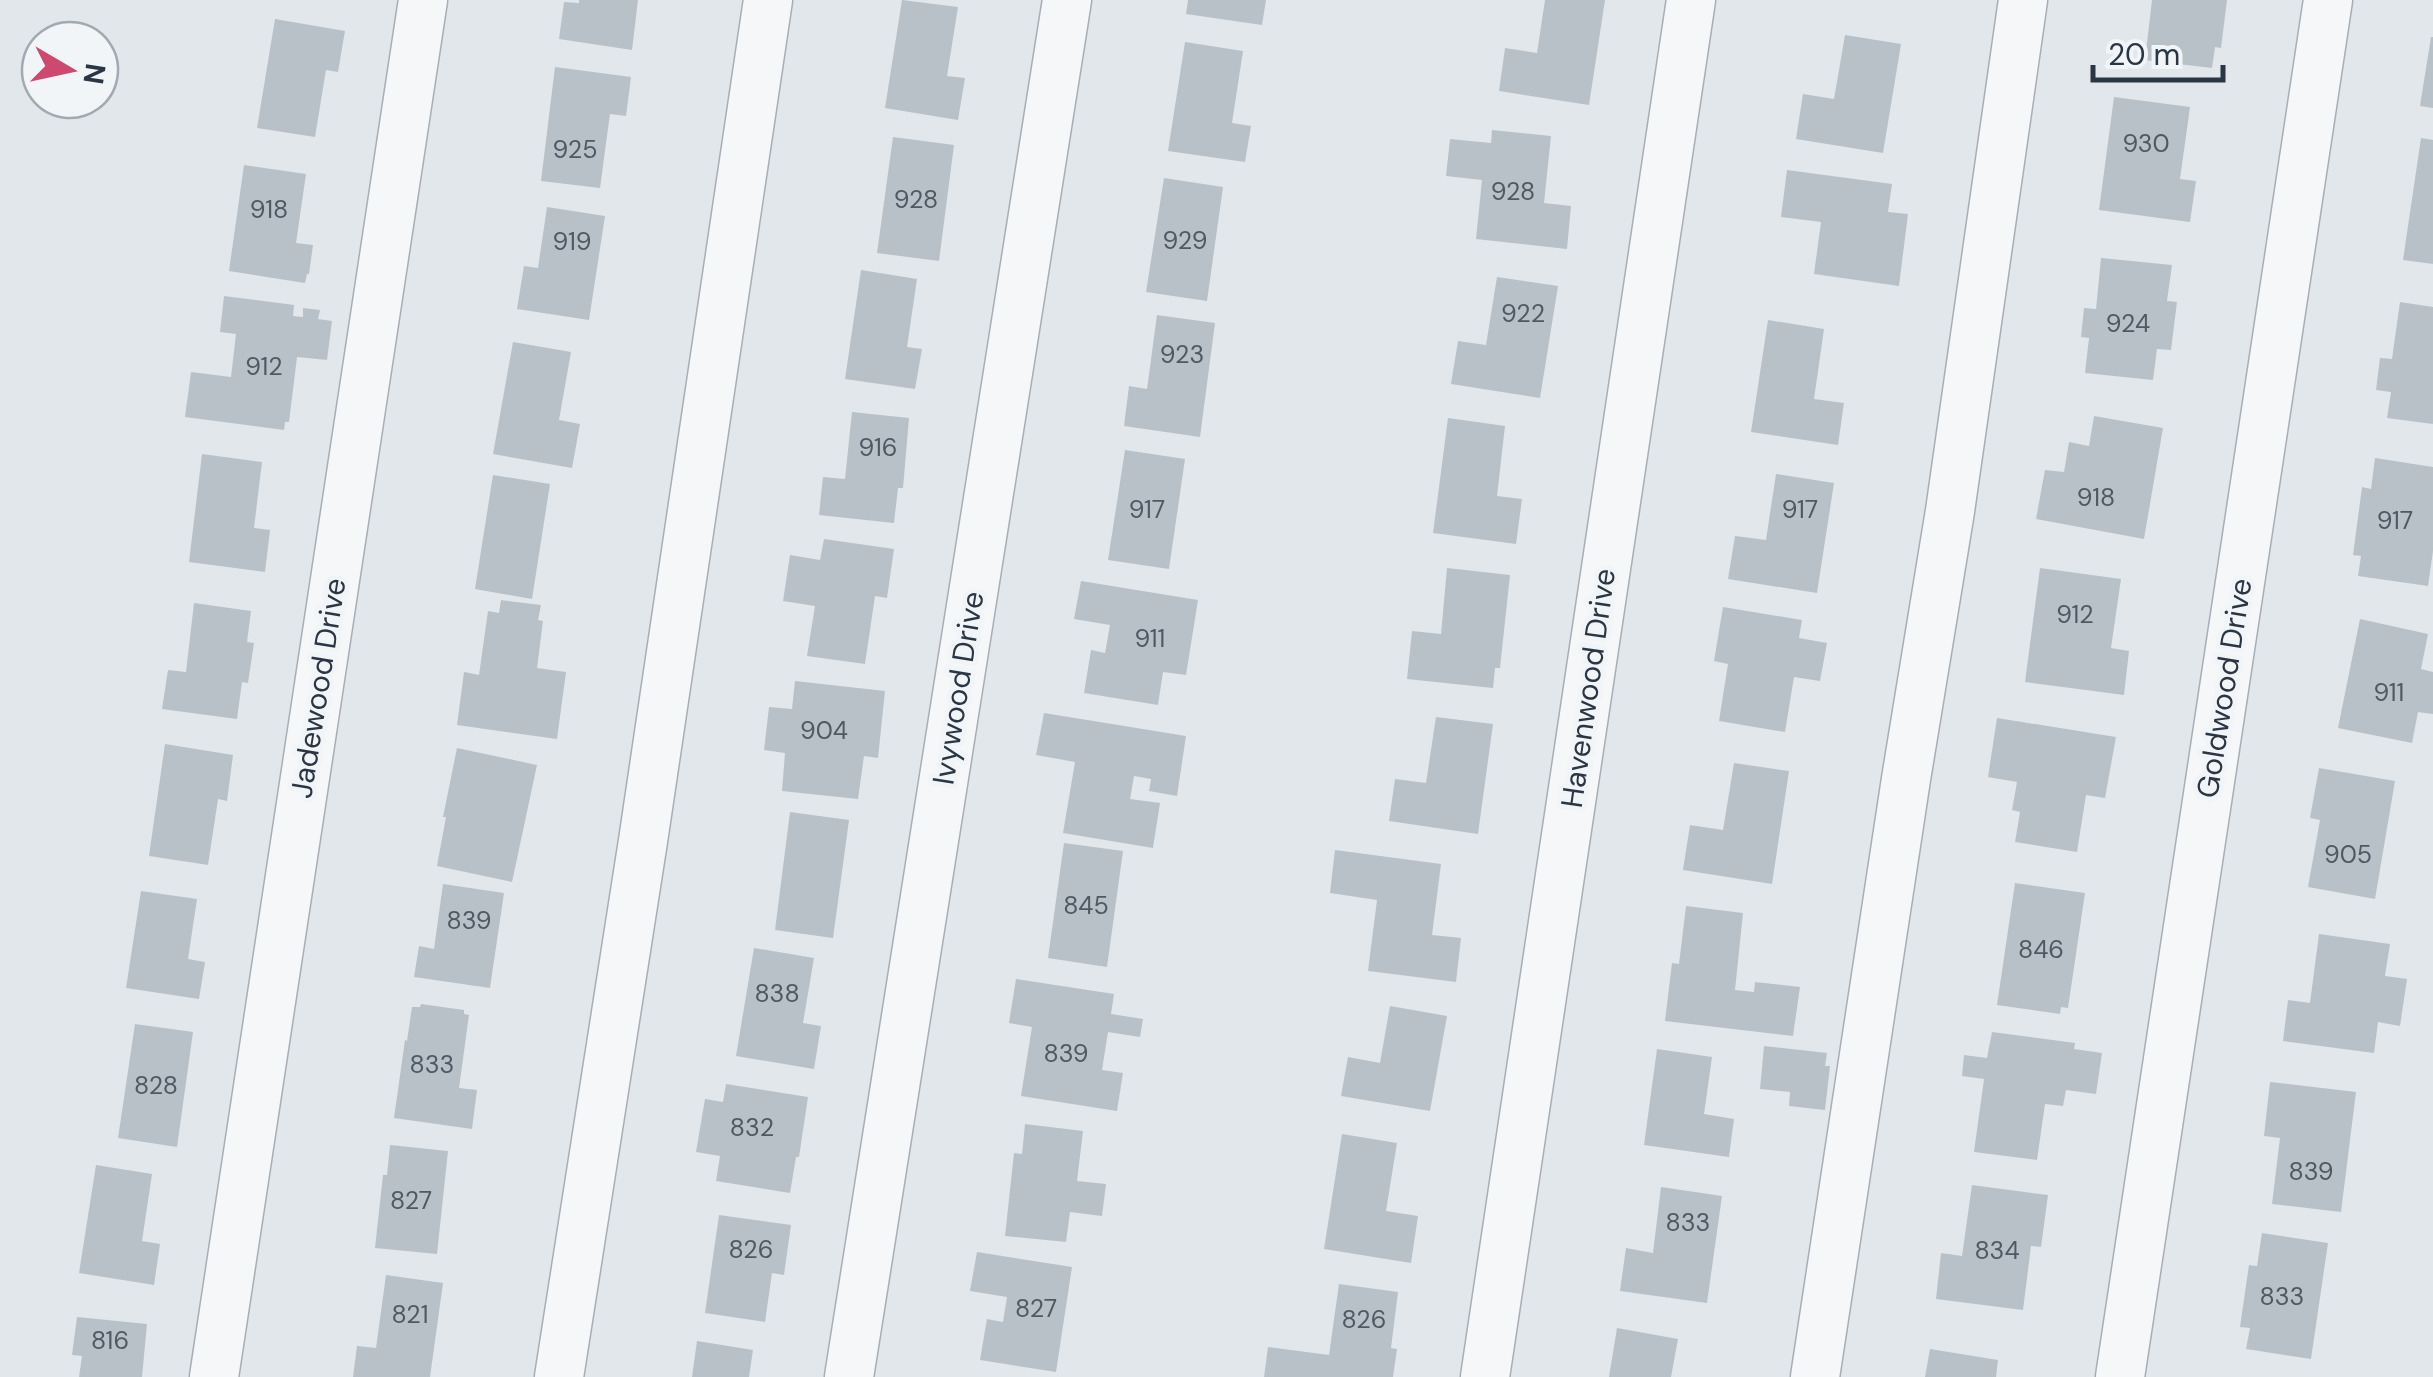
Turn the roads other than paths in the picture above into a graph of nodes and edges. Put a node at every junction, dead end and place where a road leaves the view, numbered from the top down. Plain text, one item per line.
1 (422, 0) edge
2 (768, 0) edge
3 (1068, 0) edge
4 (1691, 0) edge
5 (2023, 0) edge
6 (2328, 0) edge
7 (214, 1377) edge
8 (559, 1377) edge
9 (850, 1377) edge
10 (1485, 1377) edge
11 (1815, 1377) edge
12 (2120, 1377) edge

1 - 7 street, Jadewood Drive
2 - 8 street
3 - 9 street, Ivywood Drive
4 - 10 street, Havenwood Drive
5 - 11 street
6 - 12 street, Goldwood Drive

